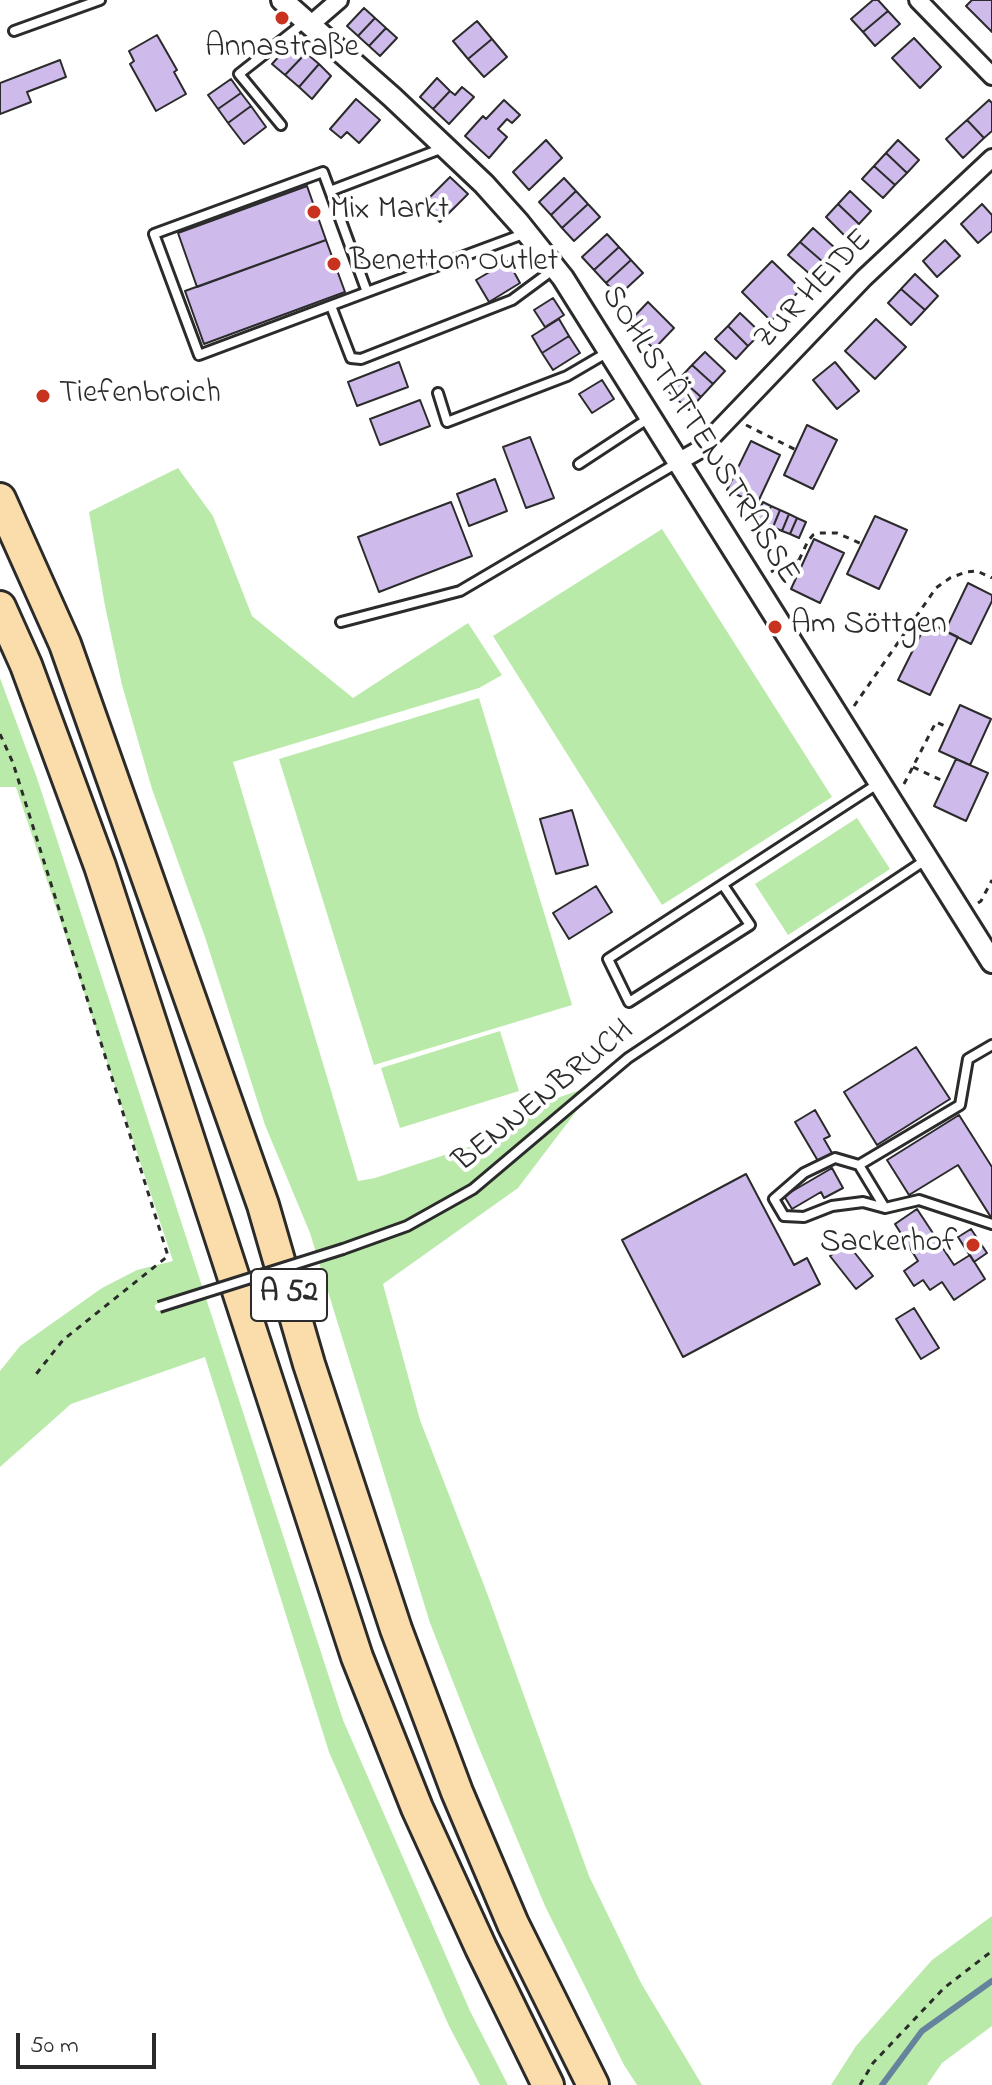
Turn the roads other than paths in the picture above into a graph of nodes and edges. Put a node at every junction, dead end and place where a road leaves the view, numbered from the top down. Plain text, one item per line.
1 (100, 0) edge
2 (282, 0) edge
3 (339, 0) edge
4 (918, 0) edge
5 (308, 23) junction
6 (14, 31) dead end
7 (992, 76) edge
8 (281, 125) dead end
9 (446, 148) junction
10 (992, 158) edge
11 (330, 191) junction
12 (527, 233) junction
13 (555, 268) junction
14 (367, 292) junction
15 (331, 306) junction
16 (608, 352) junction
17 (438, 393) dead end
18 (650, 418) junction
19 (678, 462) junction
20 (579, 464) dead end
21 (0, 499) edge
22 (0, 607) edge
23 (341, 622) dead end
24 (879, 783) junction
25 (928, 858) junction
26 (723, 885) junction
27 (992, 962) edge
28 (992, 1045) edge
29 (859, 1165) junction
30 (885, 1208) junction
31 (992, 1224) edge
32 (159, 1307) dead end
33 (548, 2085) edge
34 (593, 2085) edge

1 - 6 lane
2 - 5 street, SOHLSTÄTTENSTRASSE
3 - 5 street
4 - 7 street
5 - 8 lane
5 - 9 street, SOHLSTÄTTENSTRASSE
9 - 11 lane
9 - 12 street, SOHLSTÄTTENSTRASSE
10 - 19 street, ZUR HEIDE
11 - 14 lane
11 - 15 lane
12 - 13 street, SOHLSTÄTTENSTRASSE
12 - 14 lane
13 - 15 lane
13 - 16 street, SOHLSTÄTTENSTRASSE
14 - 15 lane
16 - 17 lane
16 - 18 street, SOHLSTÄTTENSTRASSE
18 - 19 street, SOHLSTÄTTENSTRASSE
18 - 20 lane
19 - 23 lane
19 - 24 street, SOHLSTÄTTENSTRASSE
21 - 34 highway, A 52
22 - 33 highway, A 52
24 - 25 street, SOHLSTÄTTENSTRASSE
24 - 26 lane
25 - 27 street, SOHLSTÄTTENSTRASSE
25 - 32 lane, BENNENBRUCH, bridge
26 - 26 lane
28 - 29 lane
29 - 30 lane
29 - 30 lane
30 - 31 lane

